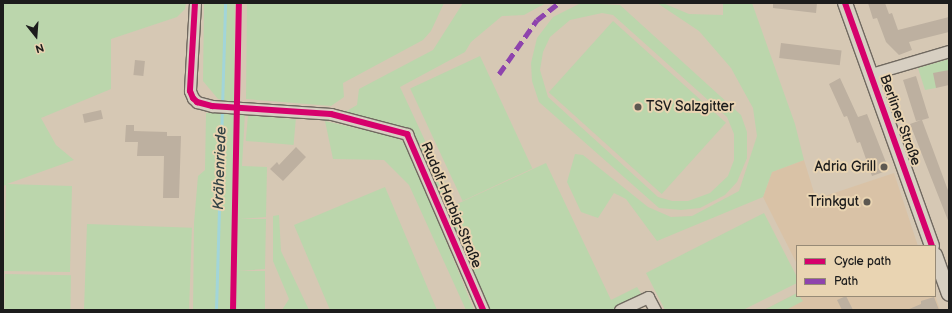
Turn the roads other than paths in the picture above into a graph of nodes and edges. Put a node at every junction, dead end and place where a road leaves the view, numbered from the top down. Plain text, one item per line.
1 (195, 3) edge
2 (845, 3) edge
3 (949, 51) edge
4 (871, 74) junction
5 (932, 245) edge
6 (936, 258) edge
7 (949, 294) edge
8 (482, 310) edge
9 (620, 310) edge
10 (655, 310) edge

1 - 8 street, Rudolf-Harbig-Straße
2 - 4 street, Berliner Straße
3 - 4 street
4 - 5 street, Berliner Straße
6 - 7 street
9 - 10 street

